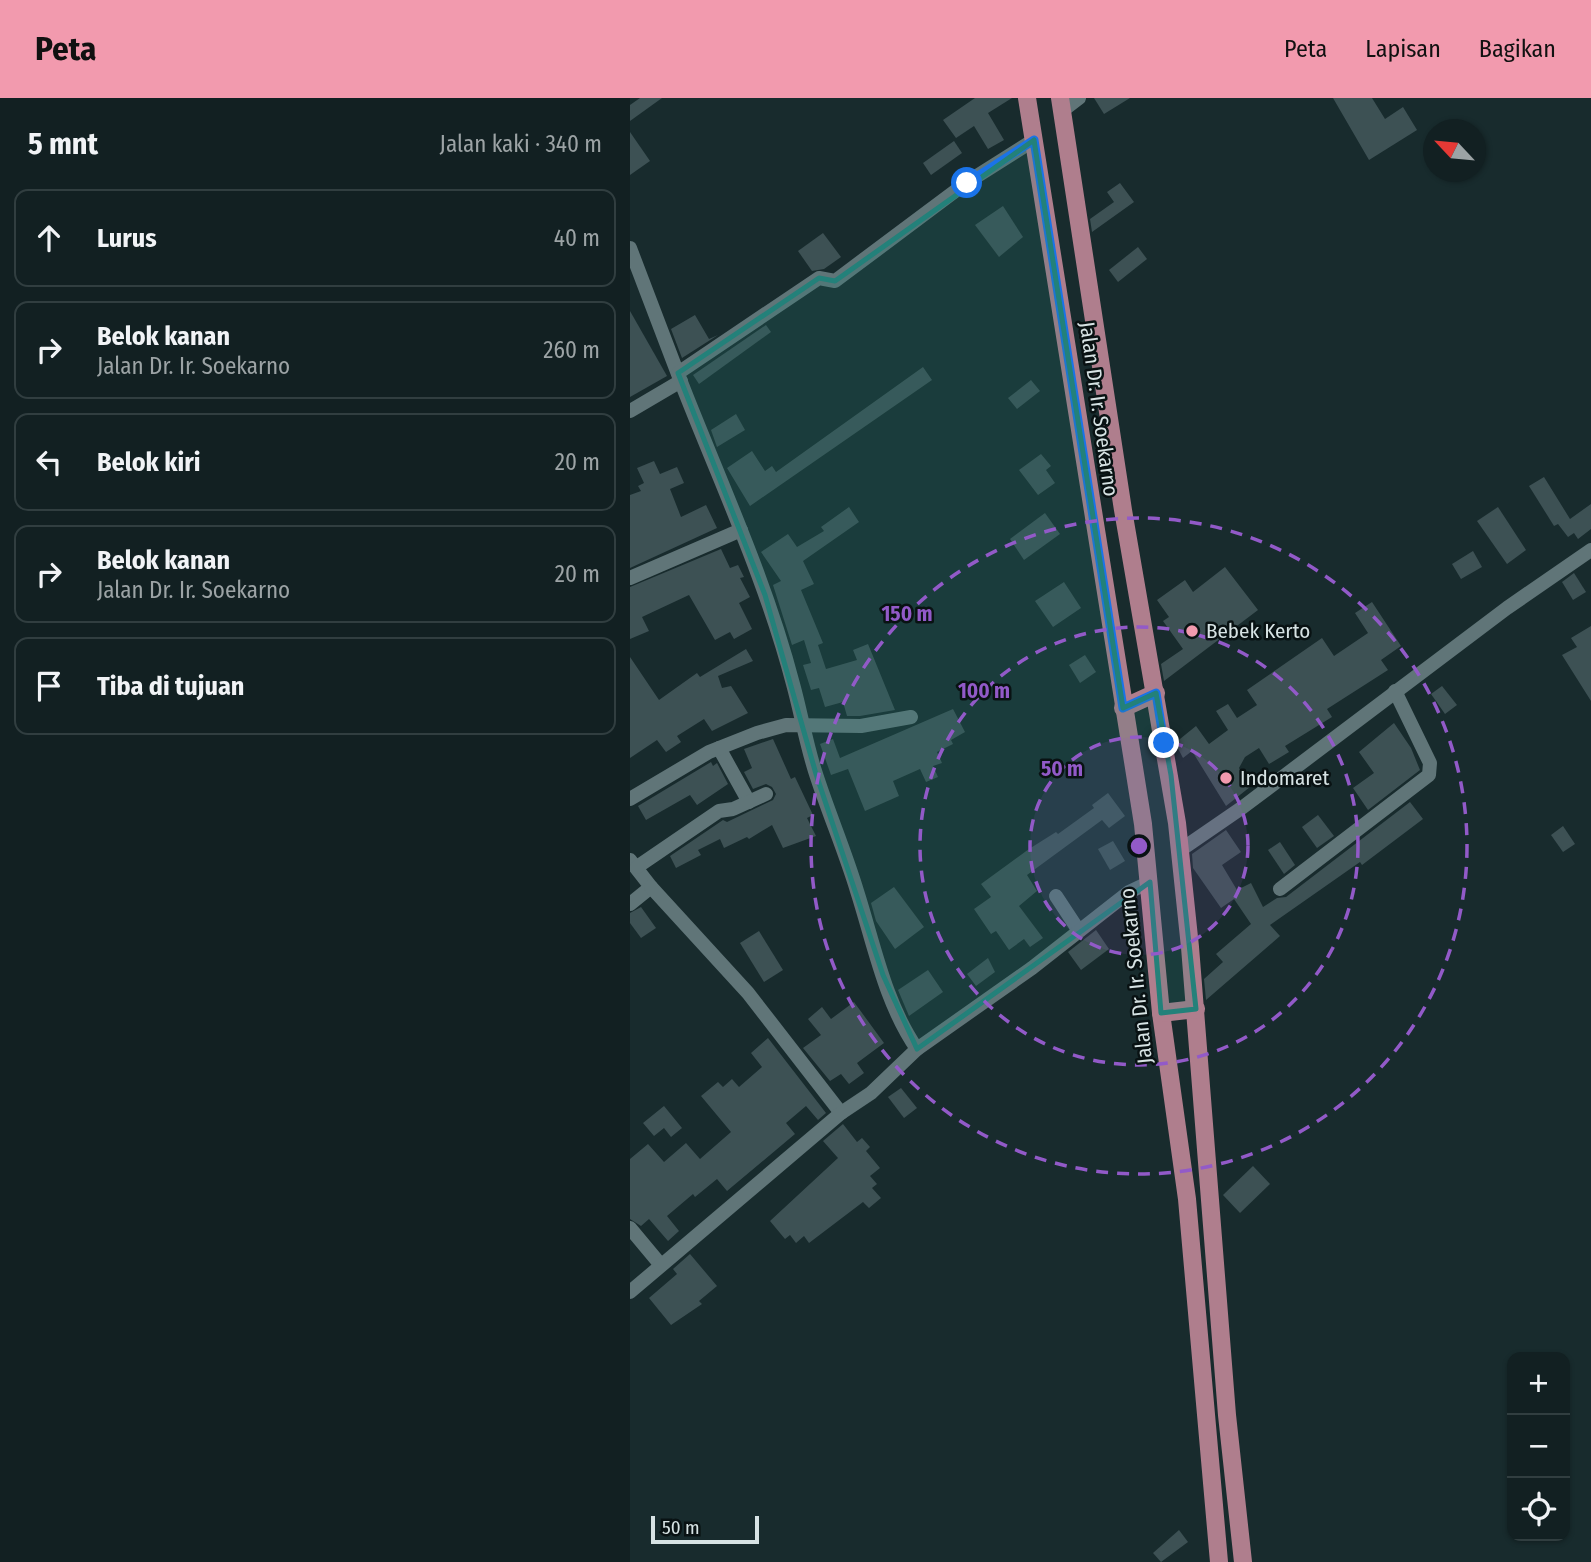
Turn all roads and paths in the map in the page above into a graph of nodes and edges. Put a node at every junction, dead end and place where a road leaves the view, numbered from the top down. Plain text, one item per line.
1 (1027, 98) edge
2 (1068, 103) edge
3 (1034, 140) junction
4 (630, 248) edge
5 (680, 377) junction
6 (630, 411) edge
7 (741, 530) junction
8 (1590, 551) edge
9 (630, 578) edge
10 (1395, 691) junction
11 (1156, 693) junction
12 (1123, 708) junction
13 (911, 717) dead end
14 (801, 725) junction
15 (719, 748) junction
16 (766, 794) dead end
17 (630, 799) edge
18 (749, 802) junction
19 (1179, 850) junction
20 (633, 863) edge
21 (1150, 882) junction
22 (651, 887) junction
23 (1280, 889) dead end
24 (1056, 896) dead end
25 (630, 904) edge
26 (1079, 931) junction
27 (1196, 1009) junction
28 (1161, 1013) junction
29 (917, 1049) junction
30 (841, 1113) junction
31 (630, 1228) edge
32 (660, 1264) junction
33 (630, 1292) edge
34 (1219, 1562) edge
35 (1243, 1562) edge

1 - 3 main road, Jalan Dr. Ir. Soekarno
2 - 11 main road, Jalan Dr. Ir. Soekarno
3 - 5 street
3 - 12 main road, Jalan Dr. Ir. Soekarno
4 - 5 street
5 - 6 street
5 - 7 street
7 - 9 street
7 - 14 street
8 - 10 street
10 - 19 street
10 - 23 street
11 - 12 main road
11 - 19 main road, Jalan Dr. Ir. Soekarno
12 - 21 main road, Jalan Dr. Ir. Soekarno
13 - 14 street
14 - 15 street
14 - 29 street
15 - 17 street
15 - 18 street
16 - 18 street
18 - 20 street
19 - 27 main road, Jalan Dr. Ir. Soekarno
20 - 22 street
21 - 26 street
21 - 28 main road, Jalan Dr. Ir. Soekarno
22 - 25 street
22 - 30 street
24 - 26 street
26 - 29 street
27 - 28 main road
27 - 35 main road, Jalan Dr. Ir. Soekarno
28 - 34 main road, Jalan Dr. Ir. Soekarno
29 - 30 street
30 - 32 street
31 - 32 street
32 - 33 street

